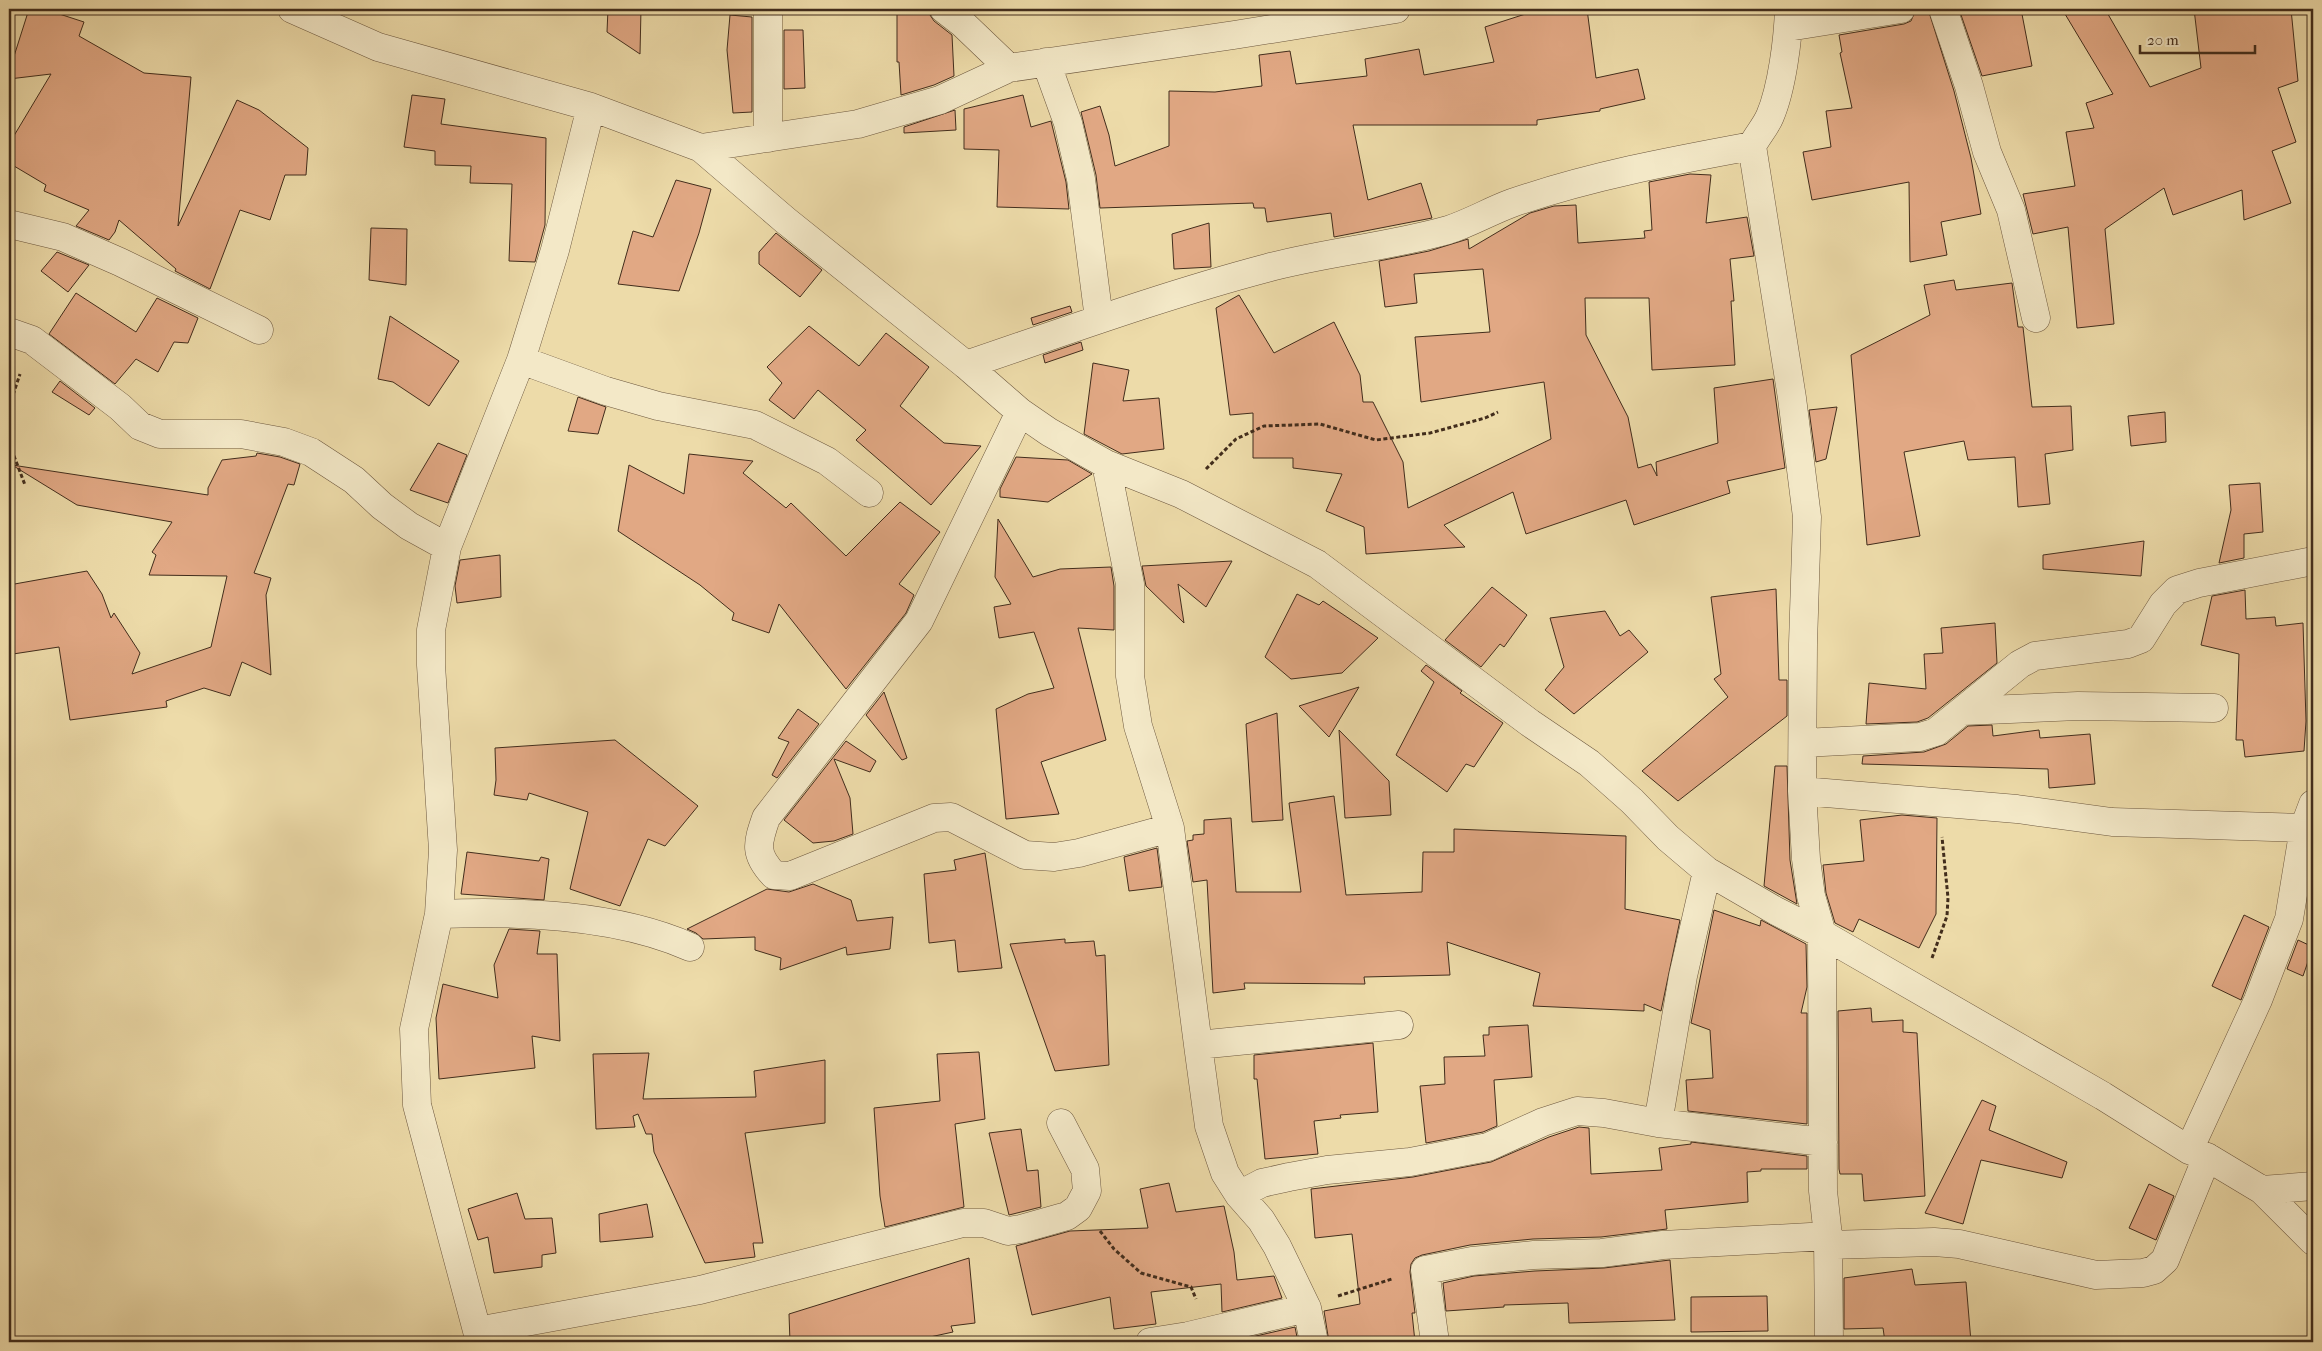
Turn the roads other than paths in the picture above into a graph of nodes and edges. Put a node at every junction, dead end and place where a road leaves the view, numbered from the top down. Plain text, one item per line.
1 (292, 9) edge
2 (768, 9) edge
3 (944, 9) edge
4 (1396, 9) edge
5 (1901, 9) edge
6 (1942, 9) edge
7 (1788, 18) edge
8 (1046, 62) junction
9 (1009, 68) junction
10 (591, 107) junction
11 (768, 138) junction
12 (1752, 146) junction
13 (702, 148) junction
14 (9, 224) edge
15 (2036, 318) dead end
16 (1099, 319) junction
17 (259, 330) dead end
18 (9, 332) edge
19 (521, 360) junction
20 (966, 365) junction
21 (1020, 412) junction
22 (1106, 464) junction
23 (869, 493) dead end
24 (447, 547) junction
25 (2313, 561) edge
26 (2214, 708) dead end
27 (1963, 711) junction
28 (1803, 742) junction
29 (1802, 791) junction
30 (2309, 816) edge
31 (1170, 828) junction
32 (1707, 871) junction
33 (2306, 881) edge
34 (439, 914) junction
35 (1822, 934) junction
36 (690, 947) dead end
37 (1399, 1026) dead end
38 (1198, 1045) junction
39 (1061, 1123) dead end
40 (1658, 1123) junction
41 (1823, 1142) junction
42 (2198, 1154) junction
43 (2313, 1186) edge
44 (2262, 1190) junction
45 (1239, 1195) junction
46 (1828, 1240) junction
47 (2313, 1241) edge
48 (1307, 1308) junction
49 (478, 1337) edge
50 (1150, 1342) edge
51 (1314, 1342) edge
52 (1435, 1342) edge
53 (1829, 1342) edge

1 - 10 street
2 - 11 street
3 - 9 street
4 - 8 street
5 - 7 street
6 - 15 street
7 - 12 street
8 - 9 street
8 - 16 street
9 - 11 street
10 - 13 street
10 - 19 street
11 - 13 street
12 - 16 street
12 - 28 street
13 - 20 street
14 - 17 street
16 - 20 street
18 - 24 street
19 - 23 street
19 - 24 street
20 - 21 street
21 - 22 street
21 - 31 street
22 - 31 street
22 - 32 street
24 - 34 street
25 - 27 street
26 - 27 street
27 - 28 street
28 - 29 street
29 - 30 street
29 - 35 street
30 - 33 street
31 - 38 street
32 - 35 street
32 - 40 street
33 - 42 street
34 - 36 street
34 - 49 street
35 - 41 street
35 - 42 street
37 - 38 street
38 - 45 street
39 - 49 street
40 - 41 street
40 - 45 street
41 - 46 street
42 - 44 street
42 - 46 street
43 - 44 street
44 - 47 street
45 - 48 street
46 - 52 street
46 - 53 street
48 - 50 street
48 - 51 street

